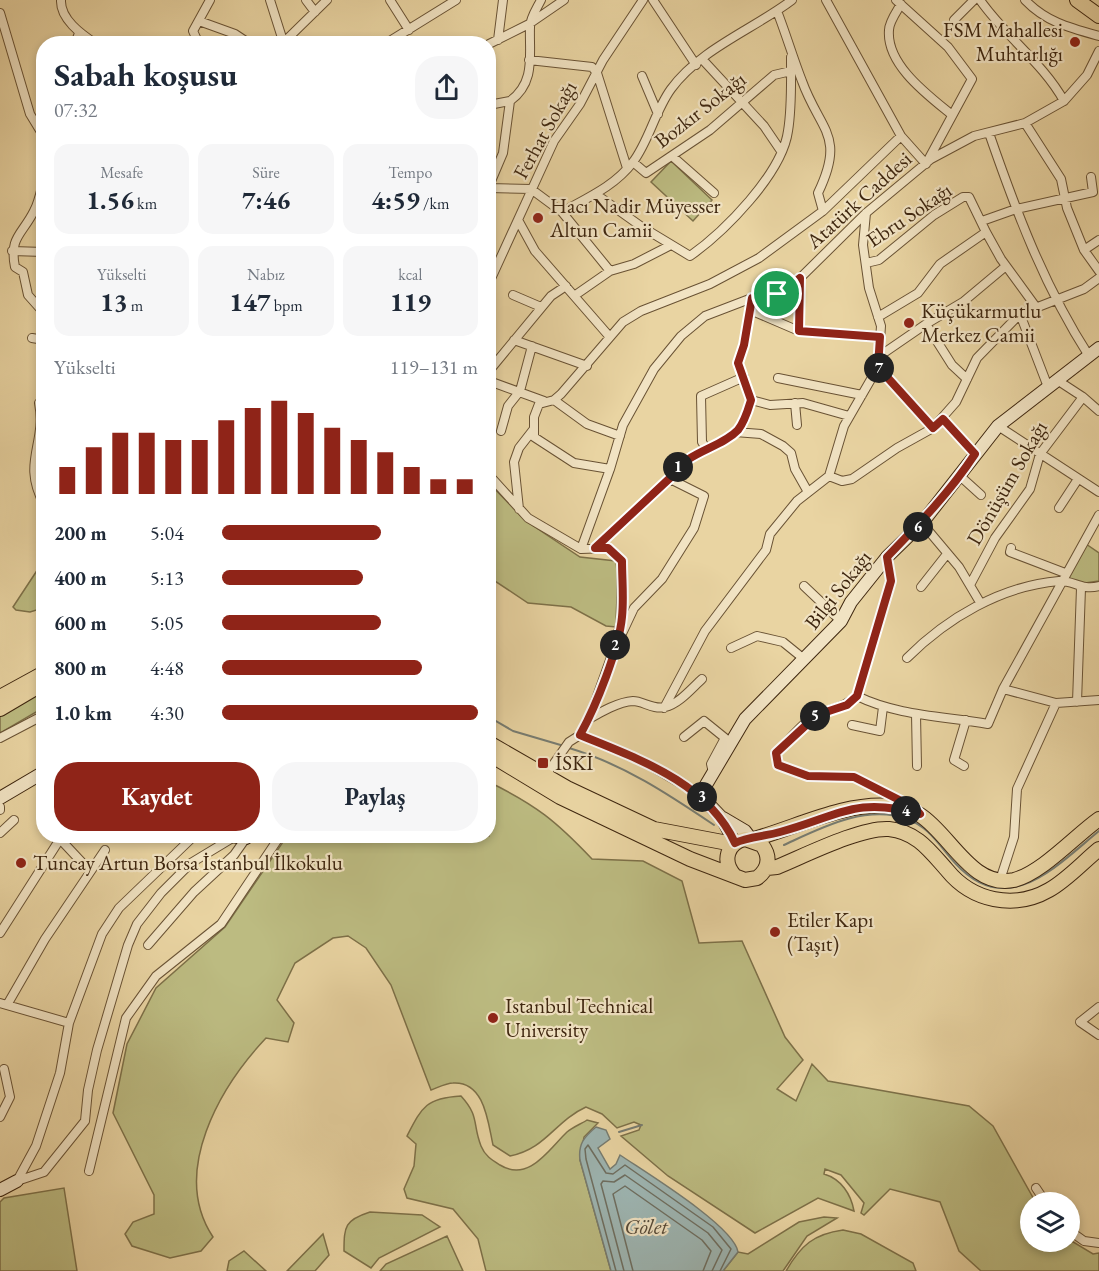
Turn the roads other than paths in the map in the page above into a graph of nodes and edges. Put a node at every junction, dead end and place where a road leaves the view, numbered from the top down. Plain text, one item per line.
1 (62, 0) edge
2 (210, 0) edge
3 (270, 0) edge
4 (306, 0) edge
5 (327, 0) edge
6 (390, 0) edge
7 (456, 0) edge
8 (503, 0) edge
9 (541, 0) edge
10 (564, 0) edge
11 (643, 0) edge
12 (653, 0) edge
13 (792, 0) edge
14 (826, 0) edge
15 (974, 0) edge
16 (980, 0) edge
17 (1025, 0) edge
18 (1077, 0) edge
19 (898, 2) edge
20 (777, 11) junction
21 (315, 12) junction
22 (0, 13) edge
23 (1099, 16) edge
24 (954, 20) dead end
25 (199, 21) junction
26 (529, 24) junction
27 (409, 30) junction
28 (79, 33) junction
29 (78, 36) edge
30 (84, 36) edge
31 (194, 36) edge
32 (238, 36) edge
33 (281, 36) edge
34 (289, 36) edge
35 (399, 36) edge
36 (1099, 36) edge
37 (498, 39) joint
38 (791, 48) junction
39 (1099, 51) edge
40 (529, 60) junction
41 (699, 62) junction
42 (791, 71) junction
43 (597, 73) junction
44 (642, 76) dead end
45 (510, 101) junction
46 (1064, 101) junction
47 (496, 104) edge
48 (743, 104) junction
49 (658, 114) junction
50 (952, 116) junction
51 (1026, 123) junction
52 (36, 124) edge
53 (990, 133) junction
54 (901, 136) junction
55 (781, 151) junction
56 (672, 156) junction
57 (926, 164) junction
58 (630, 165) junction
59 (496, 170) edge
60 (1091, 177) dead end
61 (496, 187) edge
62 (531, 189) junction
63 (714, 193) dead end
64 (597, 195) junction
65 (1067, 199) junction
66 (36, 205) edge
67 (1016, 209) junction
68 (823, 210) junction
69 (562, 212) junction
70 (866, 213) junction
71 (518, 220) junction
72 (982, 221) junction
73 (986, 232) junction
74 (1099, 240) edge
75 (671, 245) junction
76 (1084, 250) junction
77 (12, 251) junction
78 (36, 252) edge
79 (866, 263) junction
80 (1006, 266) junction
81 (496, 268) edge
82 (610, 271) junction
83 (1099, 271) edge
84 (800, 278) junction
85 (1099, 278) edge
86 (566, 286) junction
87 (513, 296) dead end
88 (574, 296) junction
89 (752, 298) junction
90 (1056, 300) junction
91 (36, 304) edge
92 (541, 307) junction
93 (1036, 307) junction
94 (750, 310) junction
95 (1020, 314) junction
96 (878, 317) junction
97 (926, 324) junction
98 (799, 331) junction
99 (609, 336) junction
100 (880, 337) junction
101 (32, 338) dead end
102 (36, 339) edge
103 (514, 340) junction
104 (532, 346) junction
105 (1099, 348) edge
106 (1089, 356) junction
107 (878, 357) junction
108 (496, 362) edge
109 (587, 366) junction
110 (878, 367) junction
111 (744, 377) junction
112 (778, 378) dead end
113 (967, 379) junction
114 (496, 383) edge
115 (1053, 384) junction
116 (520, 391) junction
117 (862, 395) junction
118 (1083, 397) junction
119 (554, 400) junction
120 (751, 400) junction
121 (544, 401) junction
122 (795, 403) junction
123 (1099, 411) edge
124 (849, 416) junction
125 (943, 419) junction
126 (797, 424) dead end
127 (998, 426) junction
128 (933, 428) junction
129 (533, 430) junction
130 (501, 431) dead end
131 (735, 432) junction
132 (620, 436) junction
133 (706, 448) junction
134 (36, 449) edge
135 (975, 454) junction
136 (1040, 454) junction
137 (610, 469) junction
138 (829, 476) junction
139 (960, 477) junction
140 (670, 478) junction
141 (1078, 479) junction
142 (496, 483) edge
143 (36, 490) edge
144 (808, 492) junction
145 (1099, 492) edge
146 (981, 495) dead end
147 (1059, 508) dead end
148 (519, 509) junction
149 (1099, 515) edge
150 (922, 523) junction
151 (595, 548) junction
152 (1011, 548) dead end
153 (581, 549) junction
154 (947, 554) junction
155 (887, 557) junction
156 (1064, 577) junction
157 (970, 585) junction
158 (804, 586) dead end
159 (1099, 586) edge
160 (921, 587) dead end
161 (1081, 588) junction
162 (981, 604) junction
163 (841, 621) junction
164 (731, 648) dead end
165 (614, 649) junction
166 (907, 658) dead end
167 (804, 659) junction
168 (36, 677) edge
169 (702, 679) dead end
170 (36, 688) edge
171 (1003, 689) junction
172 (857, 696) junction
173 (0, 697) edge
174 (1099, 700) edge
175 (1077, 702) junction
176 (1056, 703) junction
177 (883, 707) junction
178 (664, 708) junction
179 (0, 709) edge
180 (916, 714) junction
181 (36, 719) edge
182 (589, 719) junction
183 (966, 720) junction
184 (852, 725) dead end
185 (580, 735) junction
186 (684, 736) dead end
187 (0, 738) edge
188 (496, 747) edge
189 (496, 758) edge
190 (917, 766) dead end
191 (964, 766) dead end
192 (713, 773) junction
193 (545, 776) junction
194 (36, 777) edge
195 (700, 795) junction
196 (0, 798) edge
197 (920, 814) junction
198 (722, 818) junction
199 (1099, 819) edge
200 (0, 823) edge
201 (0, 833) edge
202 (752, 839) junction
203 (58, 843) edge
204 (67, 843) edge
205 (187, 843) edge
206 (227, 843) edge
207 (238, 843) edge
208 (275, 843) edge
209 (734, 844) junction
210 (1099, 849) edge
211 (105, 850) dead end
212 (767, 868) junction
213 (90, 871) junction
214 (734, 875) junction
215 (1000, 880) junction
216 (0, 933) edge
217 (148, 945) dead end
218 (3, 1004) edge
219 (1099, 1007) edge
220 (69, 1023) junction
221 (1099, 1035) edge
222 (4, 1069) dead end
223 (0, 1117) edge
224 (89, 1171) dead end
225 (17, 1180) junction
226 (1036, 1188) dead end
227 (0, 1190) edge
228 (1039, 1192) edge
229 (1080, 1238) edge
230 (1099, 1243) edge

1 - 28 street
2 - 25 street
3 - 33 street
4 - 21 street
5 - 21 street
6 - 27 street
7 - 27 street
8 - 37 street
9 - 26 street
10 - 26 street
11 - 43 street, Ferhat Sokağı
12 - 41 street
13 - 20 street
14 - 54 street
15 - 24 street
16 - 46 street
17 - 36 street
18 - 23 main road
19 - 50 street
19 - 50 street
20 - 38 street
20 - 41 street
21 - 34 street
22 - 52 street
25 - 31 street
25 - 32 street
26 - 37 street
26 - 40 street
27 - 35 street
28 - 29 street
28 - 30 street
38 - 42 street
38 - 68 street
39 - 46 street, Atatürk Caddesi
40 - 43 street
40 - 45 street
41 - 48 street
41 - 49 street
42 - 48 street, Bozkır Sokağı
42 - 55 street
43 - 58 street
43 - 62 street, Ferhat Sokağı
44 - 49 street
45 - 47 street
45 - 59 street
46 - 51 street, Atatürk Caddesi
48 - 55 street
48 - 56 street, Bozkır Sokağı
49 - 58 street
50 - 57 street
51 - 53 street, Atatürk Caddesi
51 - 65 street
53 - 57 street, Atatürk Caddesi
53 - 67 street
54 - 57 street
54 - 68 street
55 - 75 street
56 - 58 street, Bozkır Sokağı
56 - 63 street
57 - 70 street, Atatürk Caddesi
58 - 64 street
60 - 65 street
61 - 62 street
62 - 69 street
62 - 71 street, Ferhat Sokağı
64 - 69 street
64 - 75 street
65 - 67 street
65 - 76 street
66 - 77 street
67 - 72 street
67 - 90 street
68 - 99 street
69 - 82 street
70 - 79 street
70 - 84 street, Atatürk Caddesi
71 - 81 street, Ferhat Sokağı
71 - 86 street
72 - 73 street, Ebru Sokağı
72 - 79 street, Ebru Sokağı
73 - 80 street, Ebru Sokağı
73 - 96 street
74 - 76 street
75 - 82 street
76 - 83 street
77 - 78 street
77 - 91 street
79 - 96 street
80 - 93 street, Ebru Sokağı
80 - 97 street
82 - 88 street
84 - 89 street, Atatürk Caddesi
84 - 98 street
85 - 90 street
86 - 88 street
86 - 92 street
87 - 92 street
88 - 99 street
89 - 94 street
89 - 132 street, Atatürk Caddesi
90 - 93 street
90 - 106 street
92 - 103 street
93 - 95 street
94 - 98 street
94 - 111 street
95 - 113 street
95 - 115 street
96 - 100 street
97 - 107 street
97 - 113 street
98 - 100 street
99 - 109 street
100 - 107 street
101 - 102 street
103 - 104 street
103 - 108 street
104 - 109 street
104 - 116 street
105 - 106 street, Bilgi Sokağı
106 - 115 street, Bilgi Sokağı
107 - 110 street
109 - 119 street
110 - 117 street
110 - 128 street
111 - 120 street
111 - 133 street
112 - 117 street
113 - 125 street
114 - 116 street
115 - 118 street
115 - 127 street, Bilgi Sokağı
116 - 121 street
116 - 130 street
117 - 124 street
118 - 123 street
118 - 136 street, Dönüşüm Sokağı
119 - 121 street
119 - 132 street
120 - 122 street
120 - 131 street
121 - 129 street
122 - 124 street
122 - 126 street
124 - 138 street
125 - 128 street
125 - 135 street
127 - 135 street, Bilgi Sokağı
127 - 136 street
128 - 138 street
129 - 137 street
129 - 148 street
131 - 133 street
131 - 144 street
132 - 137 street, Atatürk Caddesi
133 - 140 street
134 - 143 street
135 - 139 street, Bilgi Sokağı
136 - 141 street
136 - 157 street, Dönüşüm Sokağı
137 - 153 street, Atatürk Caddesi
138 - 144 street
139 - 146 street
139 - 150 street, Bilgi Sokağı
140 - 151 street
140 - 165 street
141 - 145 street
141 - 147 street
142 - 148 street
144 - 178 street
148 - 153 street
149 - 156 street
150 - 154 street
150 - 155 street, Bilgi Sokağı
151 - 153 street
151 - 165 street
152 - 156 street
154 - 157 street
154 - 160 street
155 - 163 street, Bilgi Sokağı
155 - 172 street
156 - 161 street
156 - 162 street
156 - 171 street
157 - 162 street
158 - 163 street
159 - 161 street
161 - 175 street
162 - 166 street
163 - 167 street, Bilgi Sokağı
164 - 167 street
165 - 182 street
167 - 192 street, Bilgi Sokağı
168 - 173 main road
169 - 178 street
170 - 179 main road
171 - 176 street
171 - 183 street
172 - 177 street
172 - 197 street
174 - 175 street
175 - 176 street
176 - 215 street
177 - 180 street
177 - 184 street
178 - 182 street
180 - 183 street
180 - 190 street
181 - 187 street
182 - 185 street
183 - 191 street
185 - 193 street
185 - 195 street
186 - 192 street
188 - 193 main road
189 - 214 main road
192 - 195 street, Bilgi Sokağı
193 - 209 main road
194 - 196 street
195 - 198 street
197 - 202 main road
197 - 215 main road
198 - 202 street
198 - 209 street
199 - 215 main road
200 - 201 street
202 - 209 main road
202 - 212 main road
203 - 216 street
204 - 213 street
205 - 220 street
206 - 225 street
207 - 217 street
208 - 224 street
209 - 214 main road
210 - 212 main road
211 - 213 street
212 - 214 main road
213 - 218 street
218 - 220 street
219 - 221 street
220 - 225 street
222 - 223 street
225 - 227 street
226 - 228 street
229 - 230 street

